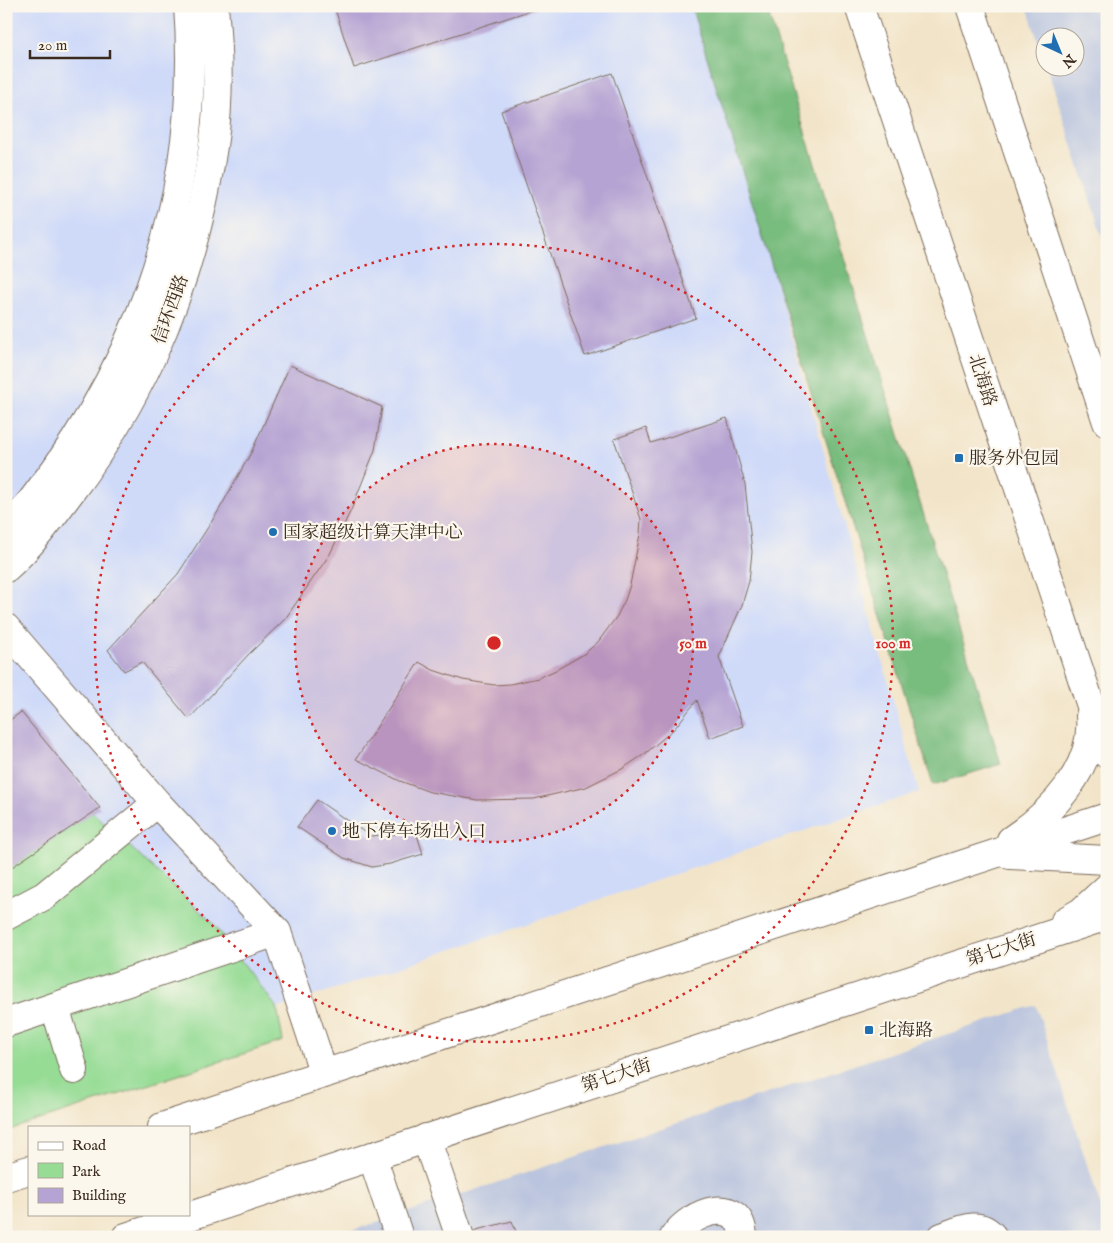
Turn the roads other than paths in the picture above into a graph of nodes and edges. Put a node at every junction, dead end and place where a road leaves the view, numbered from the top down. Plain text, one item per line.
1 (188, 6) edge
2 (214, 6) edge
3 (859, 6) edge
4 (970, 6) edge
5 (1107, 422) edge
6 (6, 532) edge
7 (6, 568) edge
8 (6, 628) edge
9 (1088, 694) junction
10 (1107, 754) edge
11 (157, 803) junction
12 (1107, 817) edge
13 (986, 856) junction
14 (1107, 860) edge
15 (1107, 888) edge
16 (6, 916) edge
17 (1107, 916) edge
18 (276, 932) junction
19 (1107, 936) edge
20 (1026, 940) junction
21 (55, 1006) junction
22 (6, 1023) edge
23 (74, 1070) dead end
24 (324, 1074) junction
25 (165, 1126) edge
26 (426, 1138) junction
27 (372, 1156) junction
28 (28, 1170) edge
29 (6, 1177) edge
30 (190, 1216) edge
31 (190, 1216) edge
32 (126, 1237) edge
33 (399, 1237) edge
34 (460, 1237) edge
35 (674, 1237) edge
36 (742, 1237) edge
37 (942, 1237) edge
38 (993, 1237) edge

1 - 6 main road, 信环西路
2 - 7 main road, 信环西路
3 - 9 main road, 北海路
4 - 5 main road
8 - 11 main road
9 - 10 main road, 北海路
9 - 13 main road
11 - 16 main road
11 - 18 main road
12 - 13 main road
13 - 14 main road
13 - 24 main road
15 - 20 main road
17 - 20 main road, 第七大街
18 - 21 main road
18 - 24 main road
19 - 20 main road
20 - 26 main road, 第七大街
21 - 22 main road
21 - 23 main road
24 - 25 main road
26 - 27 main road, 第七大街
26 - 34 main road
27 - 31 main road, 第七大街
27 - 33 main road
28 - 29 main road
30 - 32 main road, 第七大街
35 - 36 main road
37 - 38 main road

